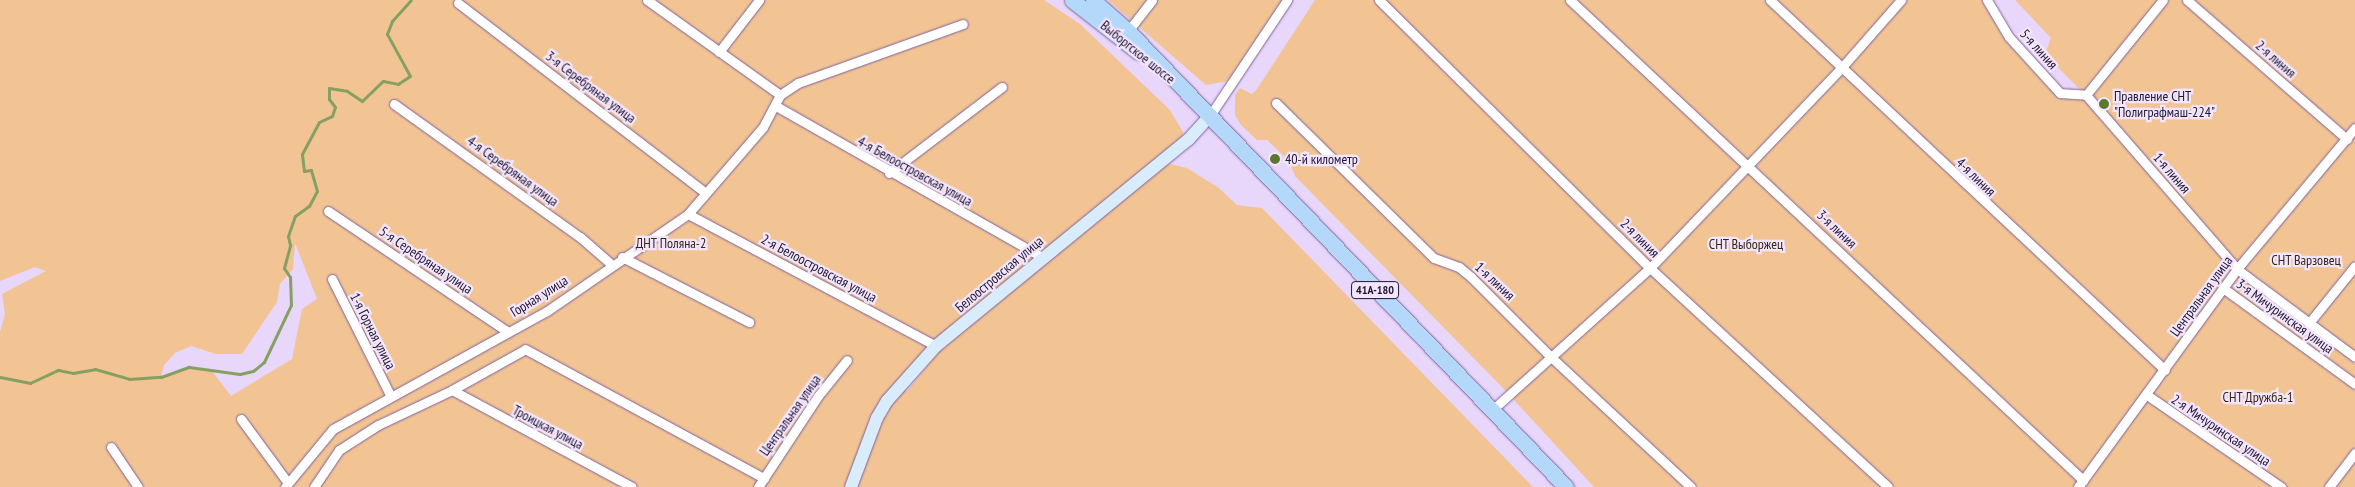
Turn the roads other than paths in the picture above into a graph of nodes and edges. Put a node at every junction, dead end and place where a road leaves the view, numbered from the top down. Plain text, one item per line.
1 (647, 0) edge
2 (759, 0) edge
3 (1072, 0) edge
4 (1093, 0) edge
5 (1151, 0) edge
6 (1287, 0) edge
7 (1379, 0) edge
8 (1570, 0) edge
9 (1770, 0) edge
10 (1901, 0) edge
11 (1987, 0) edge
12 (2163, 0) edge
13 (2187, 0) edge
14 (458, 3) dead end
15 (963, 24) dead end
16 (1128, 30) junction
17 (719, 52) junction
18 (1843, 66) junction
19 (1180, 86) junction
20 (1002, 87) dead end
21 (780, 95) junction
22 (2086, 95) junction
23 (1276, 103) dead end
24 (394, 104) dead end
25 (776, 106) junction
26 (1209, 117) junction
27 (2355, 128) edge
28 (2346, 138) junction
29 (1748, 164) junction
30 (888, 172) junction
31 (706, 193) junction
32 (328, 211) dead end
33 (688, 214) junction
34 (622, 257) junction
35 (1042, 257) junction
36 (611, 264) junction
37 (2355, 266) edge
38 (1650, 268) junction
39 (2237, 269) junction
40 (332, 279) dead end
41 (2223, 288) junction
42 (749, 322) dead end
43 (2309, 323) junction
44 (508, 332) junction
45 (936, 346) junction
46 (1551, 357) junction
47 (2355, 357) edge
48 (847, 360) dead end
49 (2165, 370) junction
50 (2355, 384) edge
51 (452, 390) junction
52 (390, 395) junction
53 (2147, 395) junction
54 (1491, 410) junction
55 (240, 419) dead end
56 (110, 447) dead end
57 (2355, 453) edge
58 (764, 478) junction
59 (2080, 483) edge
60 (287, 485) edge
61 (319, 486) edge
62 (138, 487) edge
63 (632, 487) edge
64 (758, 487) edge
65 (851, 487) edge
66 (1566, 487) edge
67 (1691, 487) edge
68 (1888, 487) edge
69 (2281, 487) edge
70 (2329, 487) edge

1 - 17 street
2 - 17 street
3 - 19 main road, Выборгское шоссе / 41А-180
4 - 16 main road, Выборгское шоссе / 41А-180
5 - 16 street
6 - 26 street
7 - 38 street, 2-я линия
8 - 29 street, 3-я линия
9 - 18 street, 4-я линия
10 - 18 street
11 - 22 street, 5-я линия
12 - 22 street
13 - 28 street, 2-я линия
14 - 31 street, 3-я Серебряная улица
15 - 21 street
16 - 19 main road, Выборгское шоссе / 41А-180
17 - 21 street
18 - 29 street
18 - 49 street, 4-я линия
19 - 26 main road, Выборгское шоссе / 41А-180
20 - 30 street
21 - 25 street, Горная улица
22 - 39 street, 1-я линия
23 - 46 street, 1-я линия
24 - 36 street, 4-я Серебряная улица
25 - 30 street, 4-я Белоостровская улица
25 - 31 street, Горная улица
26 - 35 street, Белоостровская улица
26 - 54 main road, 41А-180
27 - 28 street, Центральная улица
28 - 39 street, Центральная улица
29 - 38 street
29 - 59 street, 3-я линия
30 - 35 street, 4-я Белоостровская улица
31 - 33 street, Горная улица
32 - 44 street, 5-я Серебряная улица
33 - 34 street, Горная улица
33 - 45 street, 2-я Белоостровская улица
34 - 36 street, Горная улица
34 - 42 street
35 - 45 street, Белоостровская улица
36 - 44 street, Горная улица
37 - 43 street
38 - 46 street
38 - 68 street, 2-я линия
39 - 41 street, Центральная улица
39 - 43 street, 1-я линия
40 - 52 street, 1-я Горная улица
41 - 49 street, Центральная улица
41 - 50 street, 3-я Мичуринская улица
43 - 47 street, 1-я линия
44 - 52 street, Горная улица
45 - 65 street, Белоостровская улица
46 - 54 street
46 - 67 street, 1-я линия
48 - 58 street, Центральная улица
49 - 53 street, Центральная улица
51 - 58 street
51 - 61 street
51 - 63 street, Троицкая улица
52 - 60 street, Горная улица
53 - 59 street, Центральная улица
53 - 69 street, 2-я Мичуринская улица
54 - 66 main road, 41А-180
55 - 60 street
56 - 62 street
57 - 70 street
58 - 64 street, Центральная улица

